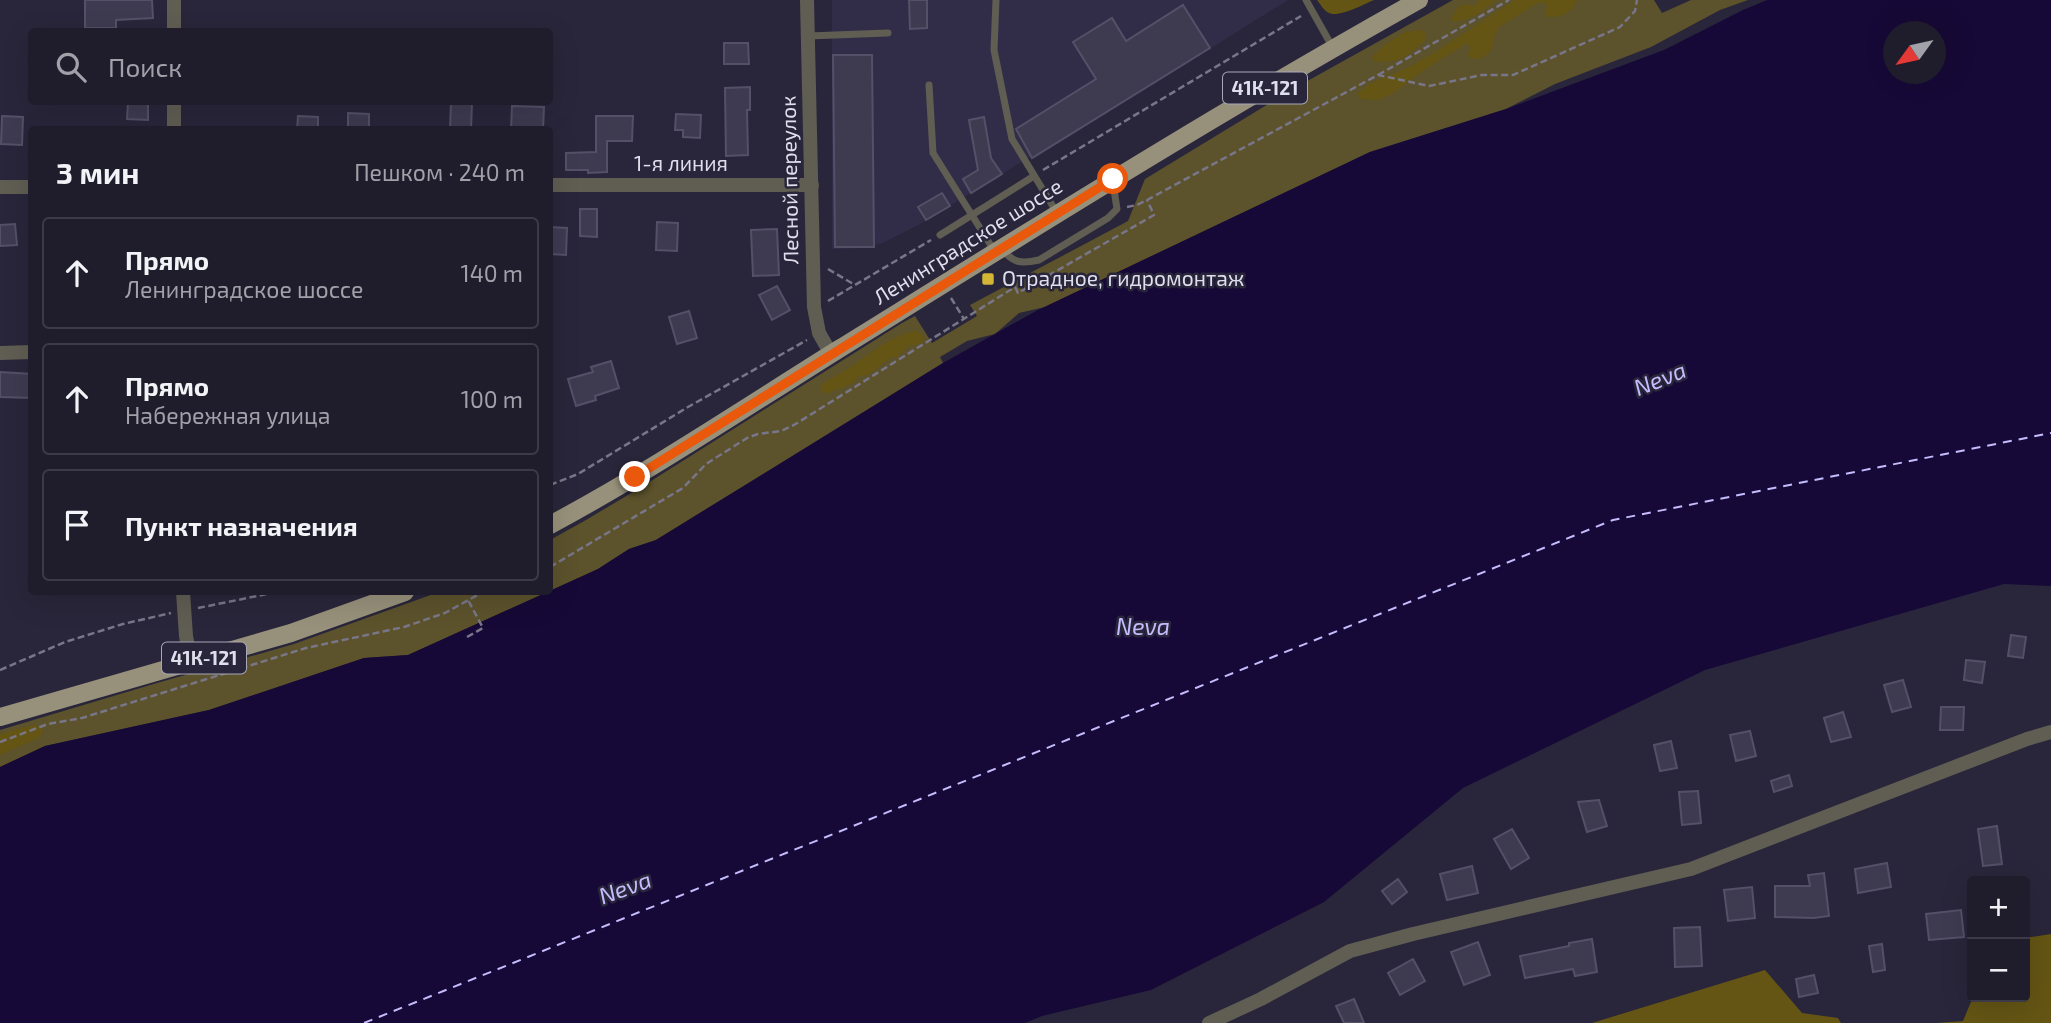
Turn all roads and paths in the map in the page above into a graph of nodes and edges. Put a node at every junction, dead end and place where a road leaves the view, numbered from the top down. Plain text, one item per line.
1 (174, 0) edge
2 (807, 0) edge
3 (996, 0) edge
4 (1306, 0) edge
5 (1419, 0) edge
6 (1509, 0) edge
7 (1637, 0) edge
8 (1311, 10) junction
9 (174, 28) edge
10 (888, 33) dead end
11 (808, 36) junction
12 (1333, 48) junction
13 (1378, 75) junction
14 (929, 85) dead end
15 (174, 105) edge
16 (174, 126) edge
17 (1034, 176) junction
18 (1113, 179) junction
19 (553, 185) edge
20 (812, 185) junction
21 (0, 187) edge
22 (28, 187) edge
23 (1147, 200) junction
24 (1117, 209) junction
25 (1057, 214) junction
26 (971, 216) junction
27 (940, 235) joint
28 (813, 251) junction
29 (998, 251) junction
30 (855, 285) junction
31 (814, 307) junction
32 (819, 333) junction
33 (28, 352) edge
34 (0, 353) edge
35 (831, 354) junction
36 (553, 484) edge
37 (553, 524) edge
38 (553, 565) edge
39 (183, 595) edge
40 (262, 595) edge
41 (397, 595) edge
42 (477, 595) edge
43 (468, 600) junction
44 (184, 610) junction
45 (467, 637) dead end
46 (191, 662) junction
47 (0, 670) edge
48 (0, 717) edge
49 (2051, 732) edge
50 (0, 742) edge
51 (1209, 1023) edge

1 - 9 street
2 - 11 street, Лесной переулок
3 - 17 lane
4 - 8 lane
5 - 12 main road, Ленинградское шоссе / 41К-121
6 - 13 path
7 - 13 path
8 - 12 lane
8 - 17 path
10 - 11 lane
11 - 20 street, Лесной переулок
12 - 18 main road, Ленинградское шоссе / 41К-121
13 - 23 path
14 - 26 lane
15 - 16 street
17 - 25 lane
17 - 26 lane
18 - 24 lane
18 - 25 main road, Ленинградское шоссе / 41К-121
19 - 20 street, 1-я линия
20 - 28 street, Лесной переулок
21 - 22 street
23 - 24 path
23 - 38 path
24 - 29 lane
25 - 29 main road, Ленинградское шоссе / 41К-121
26 - 27 lane
26 - 29 lane
27 - 30 path
28 - 30 path
28 - 31 street, Лесной переулок
29 - 35 main road, Ленинградское шоссе / 41К-121
30 - 31 path
31 - 32 street, Лесной переулок
32 - 35 street, Лесной переулок
32 - 36 path
33 - 34 street
35 - 37 main road, 41К-121
39 - 44 street
40 - 44 path
41 - 46 main road, 41К-121
42 - 43 path
43 - 45 path
43 - 50 path
44 - 46 street
44 - 47 path
46 - 48 main road, 41К-121
49 - 51 street

